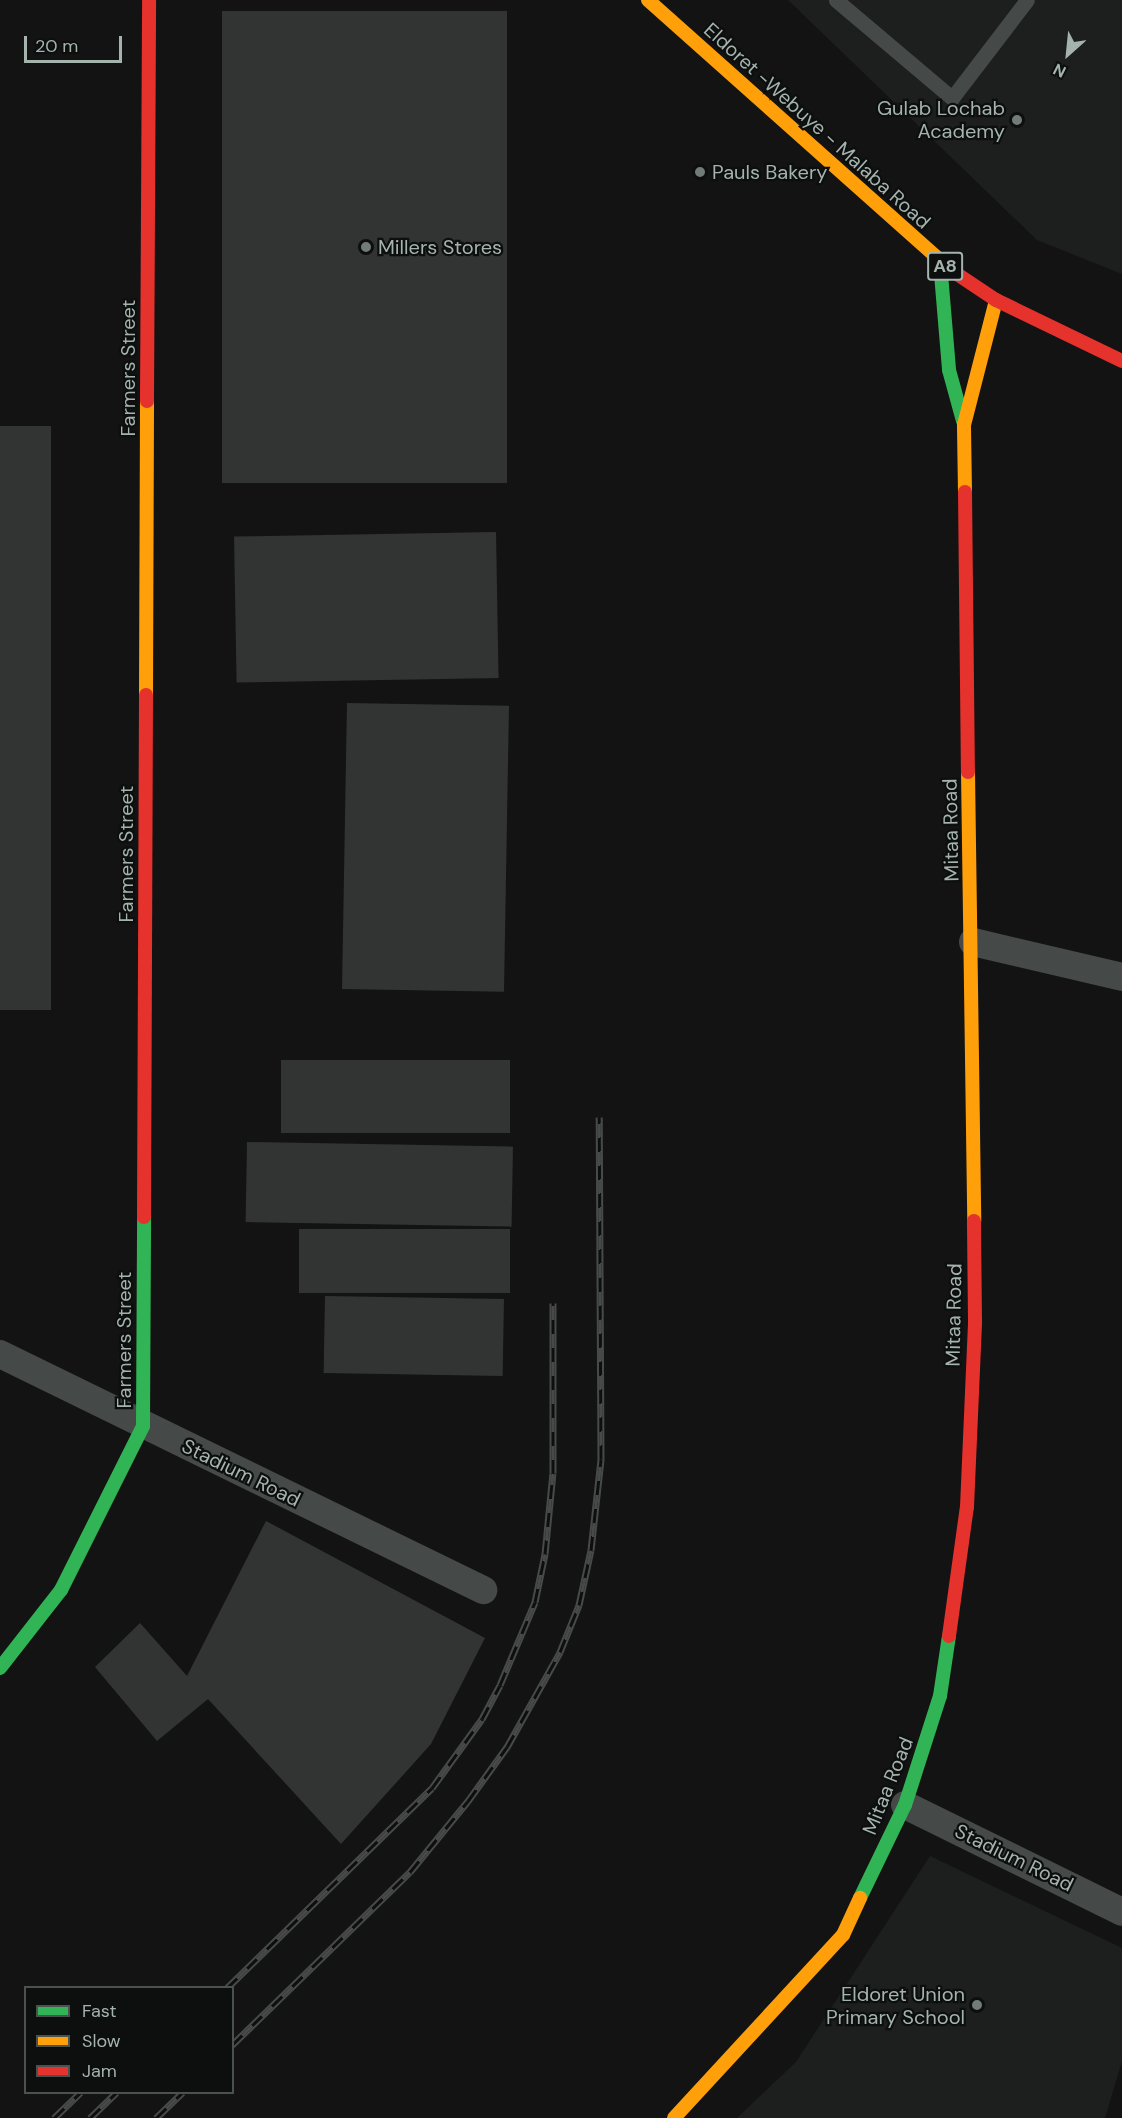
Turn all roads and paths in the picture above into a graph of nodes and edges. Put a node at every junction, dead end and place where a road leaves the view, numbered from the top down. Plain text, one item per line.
1 (149, 0) edge
2 (648, 0) edge
3 (836, 0) edge
4 (1027, 0) edge
5 (940, 262) junction
6 (996, 300) junction
7 (1122, 361) edge
8 (964, 425) junction
9 (973, 942) junction
10 (1122, 977) edge
11 (0, 1354) edge
12 (143, 1426) junction
13 (483, 1590) dead end
14 (0, 1668) edge
15 (905, 1805) junction
16 (1122, 1912) edge
17 (674, 2118) edge

1 - 12 main road, Farmers Street
2 - 5 main road, Eldoret -Webuye - Malaba Road / A8
3 - 4 lane
5 - 6 main road, Eldoret -Webuye - Malaba Road / A8
5 - 8 main road, Mitaa Road
6 - 7 main road, Eldoret -Webuye - Malaba Road / A8
6 - 8 main road, Mitaa Road
8 - 9 main road, Mitaa Road
9 - 10 street
9 - 15 main road, Mitaa Road
11 - 12 street, Stadium Road
12 - 13 street, Stadium Road
12 - 14 main road, Farmers Street
15 - 16 street, Stadium Road
15 - 17 main road, Mitaa Road

